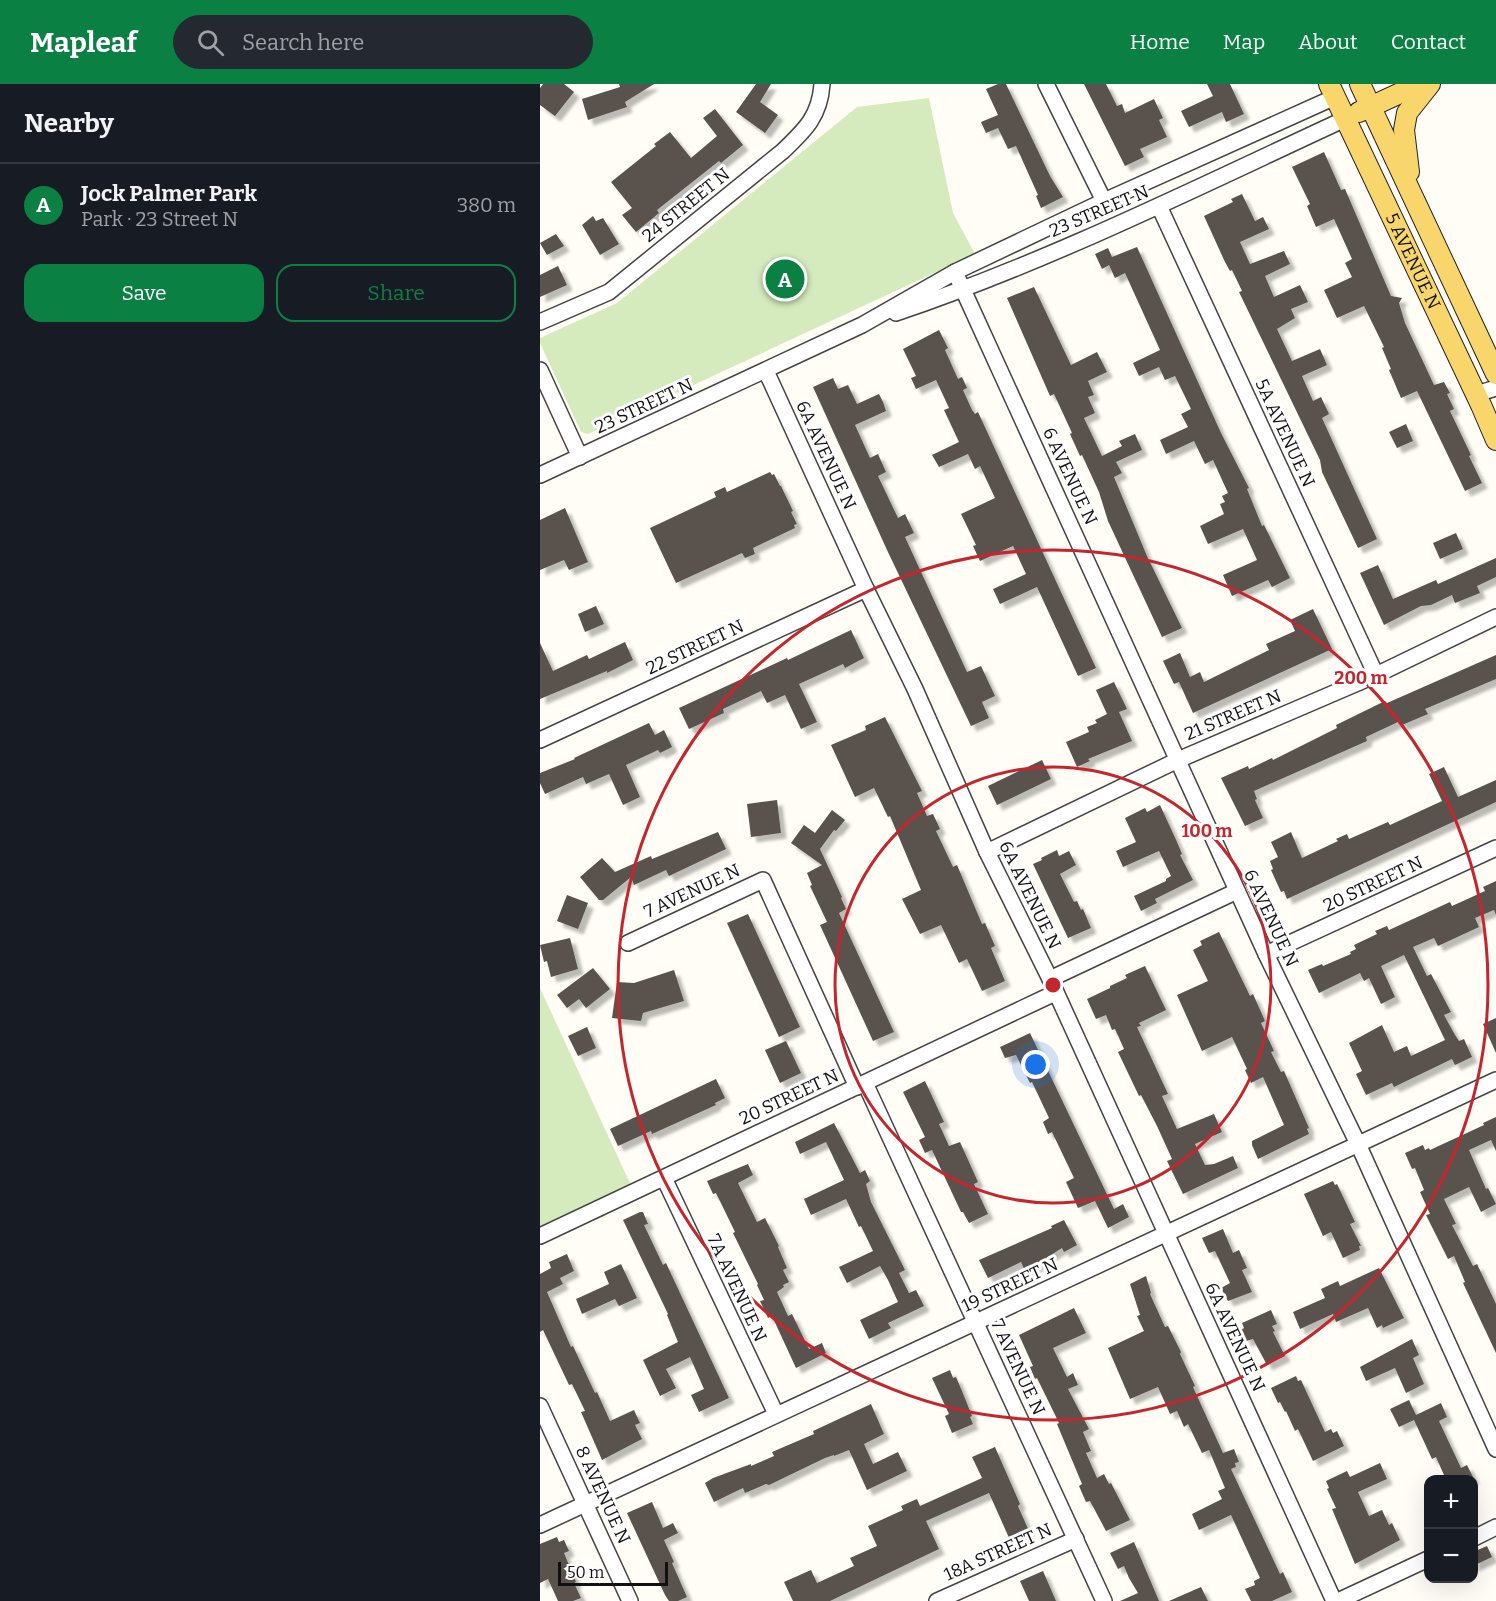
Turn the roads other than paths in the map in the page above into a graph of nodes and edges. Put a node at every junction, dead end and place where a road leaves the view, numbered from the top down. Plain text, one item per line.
1 (822, 84) edge
2 (1046, 84) edge
3 (1420, 84) edge
4 (1430, 84) edge
5 (1362, 85) edge
6 (1332, 91) edge
7 (1371, 107) junction
8 (1345, 119) junction
9 (1104, 201) junction
10 (1415, 201) junction
11 (1159, 206) junction
12 (955, 272) junction
13 (963, 291) junction
14 (540, 322) edge
15 (862, 325) junction
16 (540, 370) edge
17 (766, 371) junction
18 (1496, 374) edge
19 (1496, 388) edge
20 (1476, 394) junction
21 (1496, 440) edge
22 (580, 457) junction
23 (540, 476) edge
24 (866, 590) junction
25 (1496, 617) edge
26 (1376, 675) junction
27 (540, 740) edge
28 (1178, 760) junction
29 (1496, 848) edge
30 (987, 852) junction
31 (1237, 891) junction
32 (627, 943) dead end
33 (1266, 954) junction
34 (1053, 986) junction
35 (1496, 1080) edge
36 (861, 1085) junction
37 (1358, 1144) junction
38 (664, 1178) junction
39 (1166, 1234) junction
40 (540, 1236) edge
41 (976, 1322) junction
42 (540, 1406) edge
43 (776, 1414) junction
44 (1496, 1449) edge
45 (585, 1504) junction
46 (540, 1525) edge
47 (1496, 1527) edge
48 (1478, 1536) edge
49 (1076, 1539) junction
50 (1424, 1561) edge
51 (630, 1601) edge
52 (937, 1601) edge
53 (1104, 1601) edge
54 (1336, 1601) edge

1 - 14 street, 24 STREET N
2 - 9 street
3 - 7 main road
4 - 10 main road
5 - 6 main road
5 - 7 main road, 5 AVENUE N
6 - 8 main road, 5 AVENUE N
6 - 9 street, 23 STREET N
7 - 8 main road
7 - 10 main road, 5 AVENUE N
8 - 11 street, 23 STREET N
8 - 20 main road, 5 AVENUE N
9 - 12 street, 23 STREET N
10 - 18 main road, 5 AVENUE N
11 - 13 street, 23 STREET N
11 - 26 street, 5A AVENUE N
12 - 13 street, 6 AVENUE N
12 - 15 street, 23 STREET N
13 - 15 street, 23 STREET N
13 - 28 street, 6 AVENUE N
15 - 17 street, 23 STREET N
16 - 22 street
17 - 22 street, 23 STREET N
17 - 24 street, 6A AVENUE N
19 - 20 street
20 - 21 main road, 5 AVENUE N
22 - 23 street, 23 STREET N
24 - 27 street, 22 STREET N
24 - 30 street, 6A AVENUE N
25 - 26 street, 21 STREET N
26 - 28 street, 21 STREET N
28 - 30 street, 21 STREET N
28 - 31 street, 6 AVENUE N
29 - 33 street, 20 STREET N
30 - 34 street, 6A AVENUE N
31 - 33 street, 6 AVENUE N
31 - 34 street, 20 STREET N
32 - 36 street, 7 AVENUE N
33 - 37 street, 6 AVENUE N
34 - 36 street, 20 STREET N
34 - 39 street, 6A AVENUE N
35 - 37 street, 19 STREET N
36 - 38 street, 20 STREET N
36 - 41 street, 7 AVENUE N
37 - 39 street, 19 STREET N
37 - 44 street, 6 AVENUE N
38 - 40 street, 20 STREET N
38 - 43 street, 7A AVENUE N
39 - 41 street, 19 STREET N
39 - 54 street, 6A AVENUE N
41 - 43 street, 19 STREET N
41 - 49 street, 7 AVENUE N
42 - 45 street, 8 AVENUE N
43 - 45 street, 19 STREET N
45 - 46 street, 19 STREET N
45 - 51 street, 8 AVENUE N
47 - 48 street
49 - 52 street, 18A STREET N
49 - 53 street, 7 AVENUE N
50 - 54 street

